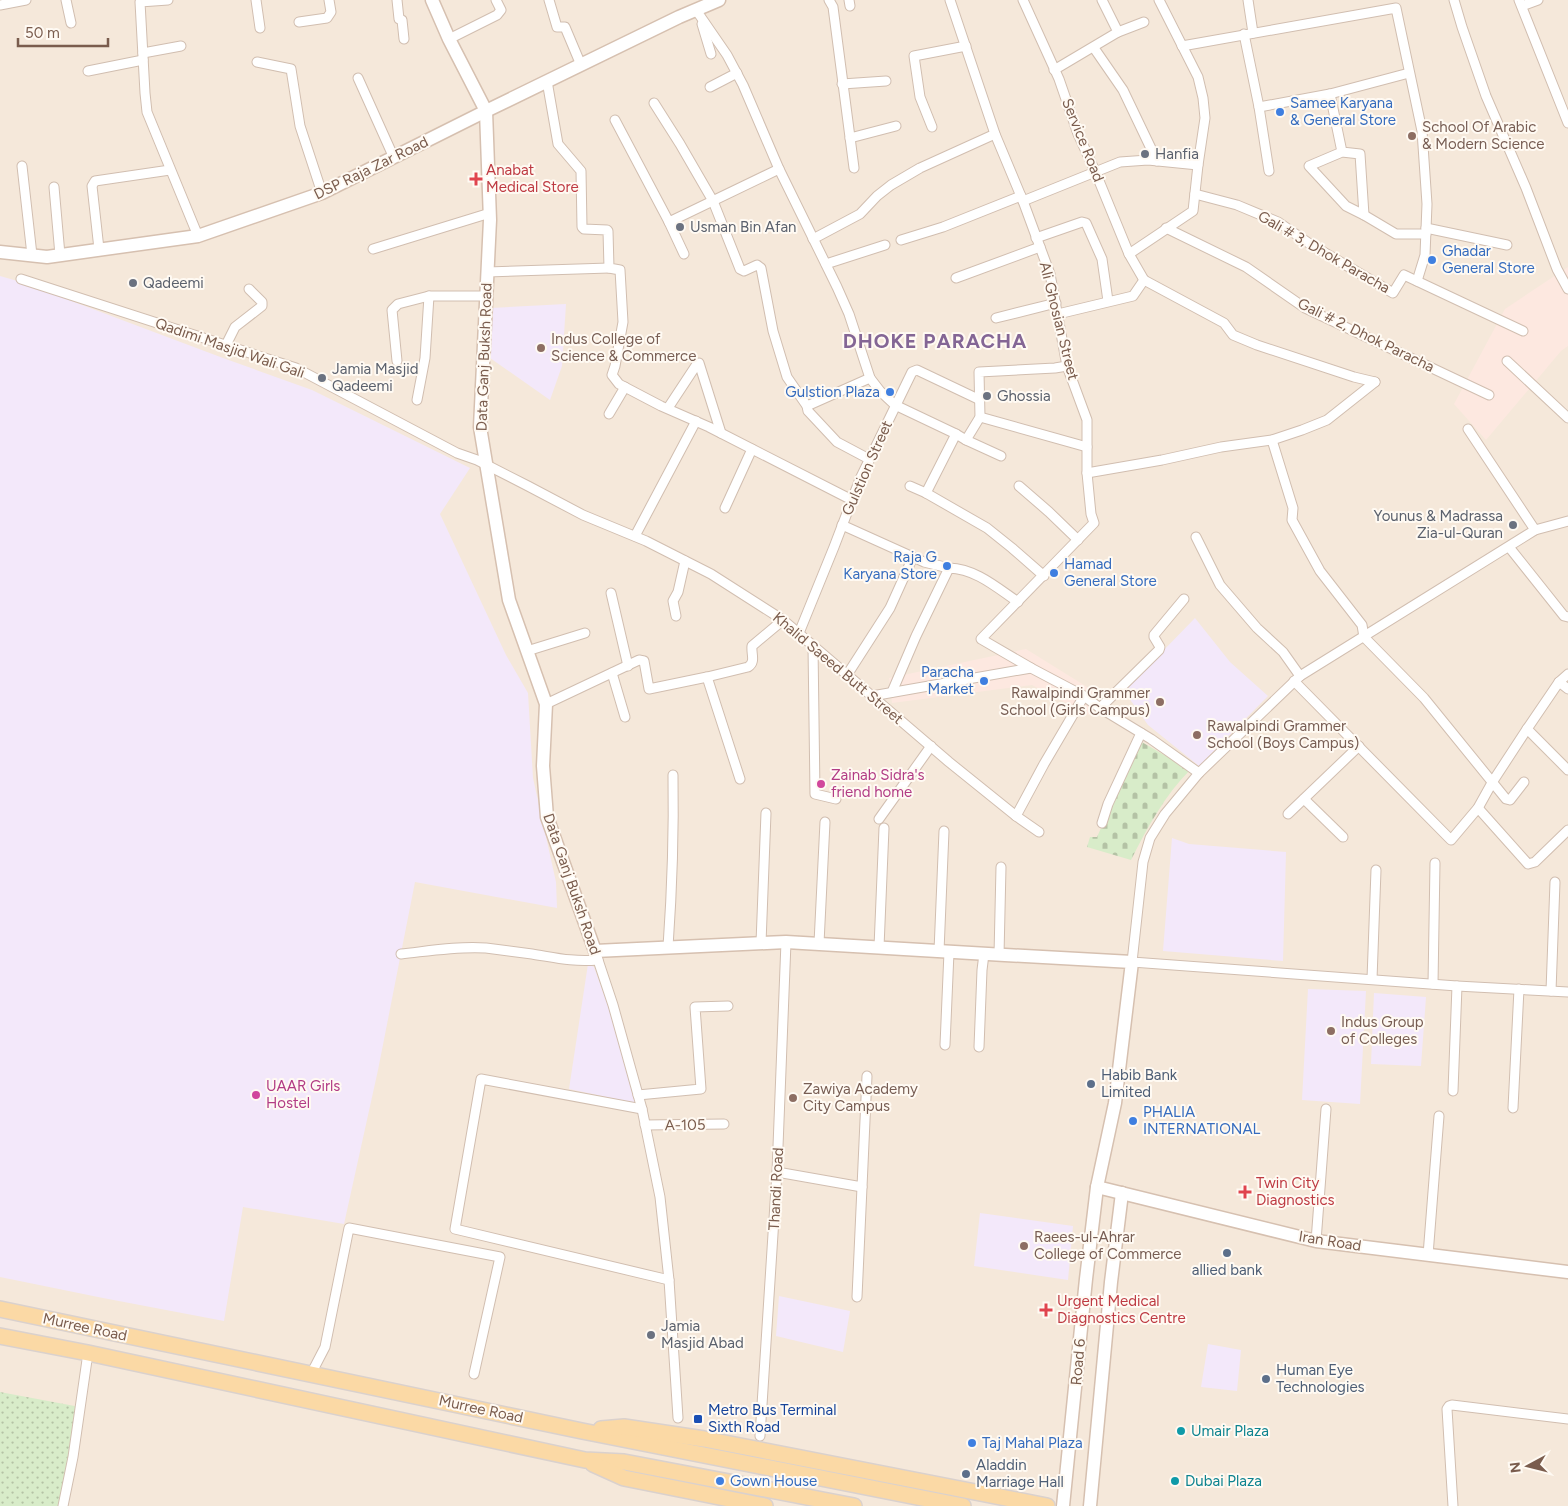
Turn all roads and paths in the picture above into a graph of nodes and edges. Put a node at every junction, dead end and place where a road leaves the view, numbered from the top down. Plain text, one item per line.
1 (26, 0) edge
2 (66, 0) edge
3 (168, 0) edge
4 (256, 0) edge
5 (329, 0) edge
6 (398, 0) edge
7 (432, 0) edge
8 (496, 0) edge
9 (549, 0) edge
10 (719, 0) edge
11 (829, 0) edge
12 (950, 0) edge
13 (1023, 0) edge
14 (1102, 0) edge
15 (1159, 0) edge
16 (1248, 0) edge
17 (1454, 0) edge
18 (1538, 0) edge
19 (1520, 3) edge
20 (0, 4) edge
21 (698, 13) junction
22 (299, 22) dead end
23 (1144, 22) dead end
24 (71, 23) dead end
25 (260, 28) dead end
26 (1118, 32) junction
27 (1248, 34) junction
28 (404, 38) dead end
29 (449, 39) junction
30 (181, 46) dead end
31 (966, 46) junction
32 (1182, 46) junction
33 (1094, 48) junction
34 (711, 54) dead end
35 (143, 57) junction
36 (257, 62) dead end
37 (580, 65) junction
38 (1054, 70) junction
39 (88, 71) dead end
40 (736, 73) junction
41 (1409, 73) junction
42 (358, 78) dead end
43 (547, 81) junction
44 (886, 81) dead end
45 (842, 84) junction
46 (710, 87) dead end
47 (1330, 94) junction
48 (654, 104) dead end
49 (1259, 107) junction
50 (486, 111) junction
51 (615, 120) dead end
52 (1568, 123) edge
53 (896, 126) dead end
54 (932, 127) dead end
55 (995, 134) junction
56 (850, 138) junction
57 (1342, 152) junction
58 (394, 158) junction
59 (1157, 161) junction
60 (1198, 165) junction
61 (22, 166) dead end
62 (854, 168) dead end
63 (779, 169) junction
64 (170, 170) junction
65 (1095, 171) junction
66 (1269, 172) dead end
67 (54, 187) dead end
68 (322, 193) junction
69 (1195, 194) junction
70 (1022, 198) junction
71 (712, 201) junction
72 (490, 212) junction
73 (1364, 215) junction
74 (669, 222) junction
75 (1166, 228) junction
76 (1426, 231) junction
77 (198, 236) junction
78 (813, 239) junction
79 (901, 240) dead end
80 (1038, 242) junction
81 (886, 245) dead end
82 (1507, 246) dead end
83 (98, 249) junction
84 (373, 249) dead end
85 (0, 252) edge
86 (684, 254) dead end
87 (1130, 254) junction
88 (60, 255) junction
89 (32, 256) junction
90 (826, 264) junction
91 (609, 268) junction
92 (487, 272) junction
93 (21, 278) dead end
94 (956, 278) dead end
95 (1144, 280) junction
96 (1417, 281) junction
97 (249, 289) dead end
98 (1568, 289) edge
99 (429, 296) junction
100 (486, 296) junction
101 (1108, 301) junction
102 (1056, 303) junction
103 (1058, 314) junction
104 (996, 318) dead end
105 (1523, 331) dead end
106 (226, 345) junction
107 (397, 361) dead end
108 (1507, 362) dead end
109 (1067, 366) junction
110 (870, 378) junction
111 (625, 387) junction
112 (1489, 394) dead end
113 (978, 398) junction
114 (417, 400) dead end
115 (895, 404) junction
116 (807, 406) junction
117 (668, 408) junction
118 (609, 414) dead end
119 (980, 417) junction
120 (1568, 418) edge
121 (696, 421) junction
122 (1468, 429) dead end
123 (721, 433) junction
124 (956, 434) junction
125 (966, 440) junction
126 (1272, 440) junction
127 (1087, 447) junction
128 (752, 449) junction
129 (1000, 456) dead end
130 (870, 459) junction
131 (485, 464) junction
132 (1087, 473) junction
133 (910, 486) dead end
134 (1019, 486) dead end
135 (926, 492) junction
136 (852, 500) junction
137 (725, 508) dead end
138 (1568, 522) edge
139 (842, 525) junction
140 (1535, 530) junction
141 (635, 536) junction
142 (1196, 537) dead end
143 (1078, 540) junction
144 (1509, 546) junction
145 (913, 557) junction
146 (685, 561) junction
147 (949, 568) junction
148 (1044, 576) junction
149 (611, 593) dead end
150 (1184, 599) dead end
151 (1018, 602) junction
152 (676, 616) dead end
153 (1568, 617) edge
154 (783, 620) junction
155 (585, 632) dead end
156 (798, 634) junction
157 (1364, 637) junction
158 (813, 646) junction
159 (527, 651) junction
160 (628, 666) junction
161 (1030, 668) junction
162 (612, 673) junction
163 (1568, 674) edge
164 (847, 675) junction
165 (707, 677) junction
166 (1297, 678) junction
167 (1559, 682) junction
168 (1568, 689) edge
169 (892, 692) junction
170 (872, 696) junction
171 (1084, 696) junction
172 (546, 704) junction
173 (1100, 708) junction
174 (625, 717) dead end
175 (1527, 729) junction
176 (1140, 733) junction
177 (931, 746) junction
178 (1359, 746) junction
179 (1568, 770) edge
180 (1199, 773) junction
181 (673, 775) dead end
182 (740, 779) dead end
183 (1493, 781) junction
184 (1524, 782) dead end
185 (836, 799) dead end
186 (1304, 799) junction
187 (1478, 808) junction
188 (766, 813) dead end
189 (1288, 814) dead end
190 (1016, 816) junction
191 (879, 819) dead end
192 (825, 822) dead end
193 (1102, 823) dead end
194 (884, 828) dead end
195 (1568, 830) edge
196 (944, 831) dead end
197 (1039, 832) dead end
198 (1343, 837) dead end
199 (1435, 863) dead end
200 (1001, 867) dead end
201 (1376, 870) dead end
202 (1555, 882) dead end
203 (786, 942) junction
204 (761, 943) junction
205 (819, 943) junction
206 (879, 947) junction
207 (668, 948) junction
208 (944, 951) junction
209 (401, 954) dead end
210 (984, 954) junction
211 (596, 955) junction
212 (999, 955) junction
213 (1132, 962) junction
214 (1372, 979) junction
215 (1433, 984) junction
216 (1457, 986) junction
217 (1520, 990) junction
218 (1551, 991) junction
219 (1568, 992) edge
220 (728, 1006) dead end
221 (944, 1044) dead end
222 (979, 1047) dead end
223 (867, 1076) dead end
224 (1453, 1091) dead end
225 (638, 1095) junction
226 (1513, 1108) dead end
227 (1326, 1109) dead end
228 (642, 1110) junction
229 (1439, 1116) dead end
230 (724, 1124) dead end
231 (645, 1126) junction
232 (777, 1172) junction
233 (862, 1187) junction
234 (1097, 1188) junction
235 (1122, 1193) junction
236 (1316, 1241) junction
237 (1428, 1255) junction
238 (1568, 1272) edge
239 (669, 1280) junction
240 (857, 1297) dead end
241 (0, 1309) edge
242 (0, 1336) edge
243 (88, 1353) junction
244 (311, 1374) junction
245 (474, 1374) dead end
246 (678, 1418) dead end
247 (1568, 1418) edge
248 (582, 1431) junction
249 (760, 1436) dead end
250 (585, 1460) junction
251 (63, 1506) edge
252 (765, 1506) edge
253 (854, 1506) edge
254 (963, 1506) edge
255 (1047, 1506) edge
256 (1063, 1506) edge
257 (1090, 1506) edge
258 (1453, 1506) edge

1 - 20 street
2 - 24 street
3 - 35 street
4 - 25 street
5 - 22 street
6 - 28 street
7 - 29 street
8 - 29 street
9 - 37 street
10 - 21 street, DSP Raja Zar Road
11 - 45 street
12 - 31 street, Ali Ghosian Street
13 - 38 street, Service Road
14 - 26 street
15 - 32 street
16 - 27 street
17 - 98 street
18 - 19 street
19 - 52 street
21 - 34 street
21 - 37 street, DSP Raja Zar Road
21 - 40 street
23 - 26 street
26 - 33 street
27 - 32 street
27 - 41 street
27 - 49 street
29 - 50 street
30 - 35 street
31 - 54 street
31 - 55 street, Ali Ghosian Street
32 - 60 street
33 - 38 street
33 - 59 street
35 - 39 street
35 - 64 street
36 - 68 street
37 - 43 street, DSP Raja Zar Road
38 - 65 street, Service Road
40 - 46 street
40 - 63 street
41 - 47 street
41 - 76 street
42 - 58 street
43 - 50 street, DSP Raja Zar Road
43 - 91 street
44 - 45 street
45 - 56 street
47 - 49 street
47 - 57 street
48 - 71 street
49 - 66 street
50 - 58 street, DSP Raja Zar Road
50 - 72 street, Data Ganj Buksh Road
51 - 74 street
53 - 56 street
55 - 70 street, Ali Ghosian Street
55 - 78 street
56 - 62 street
57 - 73 street
57 - 73 street
58 - 68 street, DSP Raja Zar Road
59 - 60 street
59 - 65 street
60 - 69 street
61 - 89 street
63 - 71 street
63 - 78 street
64 - 77 street
64 - 83 street
65 - 70 street
65 - 87 street, Service Road
67 - 88 street
68 - 77 street, DSP Raja Zar Road
69 - 75 street
69 - 96 street, Gali # 3, Dhok Paracha
70 - 79 street
70 - 80 street, Ali Ghosian Street
71 - 74 street
71 - 116 street
72 - 84 street
72 - 92 street, Data Ganj Buksh Road
73 - 76 street
74 - 86 street
75 - 87 street
75 - 112 street, Gali # 2, Dhok Paracha
76 - 82 street
76 - 96 street
77 - 83 street, DSP Raja Zar Road
78 - 90 street
80 - 94 street
80 - 101 street
80 - 102 street, Ali Ghosian Street
81 - 90 street
83 - 88 street, DSP Raja Zar Road
85 - 89 street, DSP Raja Zar Road
87 - 95 street, Service Road
88 - 89 street, DSP Raja Zar Road
90 - 110 street
91 - 92 street
91 - 111 street
92 - 100 street, Data Ganj Buksh Road
93 - 106 street, Qadimi Masjid Wali Gali
95 - 101 street
95 - 126 street
96 - 105 street
97 - 106 street
99 - 100 street
99 - 107 street
99 - 114 street
100 - 131 street, Data Ganj Buksh Road
101 - 103 street
102 - 103 street, Ali Ghosian Street
102 - 104 street
103 - 109 street, Ali Ghosian Street
106 - 131 street, Qadimi Masjid Wali Gali
108 - 120 street
109 - 113 street
109 - 127 street, Ali Ghosian Street
110 - 115 street
110 - 116 street
111 - 117 street
111 - 118 street
113 - 115 street, Gulstion Street
113 - 119 street
115 - 124 street
115 - 130 street, Gulstion Street
116 - 130 street
117 - 121 street
117 - 123 street
119 - 125 street
119 - 127 street
121 - 123 street
121 - 141 street
122 - 140 street
123 - 128 street
124 - 125 street
124 - 135 street
125 - 129 street
126 - 132 street
126 - 157 street
127 - 132 street, Ali Ghosian Street
128 - 136 street
128 - 137 street
130 - 136 street, Gulstion Street
131 - 141 street, Khalid Saeed Butt Street
131 - 159 street, Data Ganj Buksh Road
132 - 143 street, Ali Ghosian Street
133 - 135 street
134 - 143 street
135 - 148 street
136 - 139 street, Gulstion Street
138 - 140 street
139 - 145 street
139 - 156 street, Gulstion Street
140 - 144 street
141 - 146 street, Khalid Saeed Butt Street
142 - 166 street
143 - 148 street, Ali Ghosian Street
144 - 153 street
144 - 157 street
145 - 147 street
145 - 164 street
146 - 152 street
146 - 154 street, Khalid Saeed Butt Street
147 - 151 street
147 - 169 street
148 - 151 street, Ali Ghosian Street
149 - 160 street
150 - 173 street
151 - 161 street, Ali Ghosian Street
154 - 156 street, Khalid Saeed Butt Street
154 - 165 street
155 - 159 street
156 - 158 street, Khalid Saeed Butt Street
157 - 166 street
157 - 183 street
158 - 164 street, Khalid Saeed Butt Street
158 - 185 street
159 - 172 street, Data Ganj Buksh Road
160 - 162 street
160 - 165 street
161 - 169 street
161 - 171 street
162 - 172 street
162 - 174 street
163 - 167 street
164 - 170 street, Khalid Saeed Butt Street
165 - 182 street
166 - 178 street
166 - 180 street
167 - 168 street
167 - 175 street
169 - 170 street
170 - 177 street, Khalid Saeed Butt Street
171 - 173 street
171 - 190 street
172 - 211 street, Data Ganj Buksh Road
173 - 176 street
175 - 179 street
175 - 183 street
176 - 180 street
176 - 193 street
177 - 190 street, Khalid Saeed Butt Street
177 - 191 street
178 - 186 street
178 - 187 street
180 - 213 street
181 - 207 street
183 - 184 street
183 - 187 street
186 - 189 street
186 - 198 street
187 - 195 street
188 - 204 street
190 - 197 street, Khalid Saeed Butt Street
192 - 205 street
194 - 206 street
196 - 208 street
199 - 215 street
200 - 212 street
201 - 214 street
202 - 218 street
203 - 204 street
203 - 205 street
203 - 232 street, Thandi Road
204 - 207 street
205 - 206 street
206 - 208 street
207 - 211 street
208 - 210 street
208 - 221 street
209 - 211 street
210 - 212 street
210 - 222 street
211 - 225 street, Data Ganj Buksh Road
212 - 213 street
213 - 214 street
213 - 234 street, Road 6
214 - 215 street
215 - 216 street
216 - 217 street
216 - 224 street
217 - 218 street
217 - 226 street
218 - 219 street
220 - 225 street
223 - 233 street
225 - 228 street, Data Ganj Buksh Road
227 - 236 street
228 - 231 street, Data Ganj Buksh Road
228 - 239 street
229 - 237 street
230 - 231 street, A-105
231 - 239 street, Data Ganj Buksh Road
232 - 233 street
232 - 249 street, Thandi Road
233 - 240 street
234 - 235 street, Iran Road
234 - 256 street, Road 6
235 - 236 street, Iran Road
235 - 257 street, Road 6
236 - 237 street, Iran Road
237 - 238 street, Iran Road
239 - 246 street, Data Ganj Buksh Road
241 - 244 main road, Murree Road
242 - 243 main road, Murree Road
243 - 250 main road, Murree Road
243 - 251 street
244 - 245 street
244 - 248 main road, Murree Road
247 - 258 street
248 - 254 main road, Murree Road
248 - 255 main road
250 - 252 main road
250 - 253 main road, Murree Road

